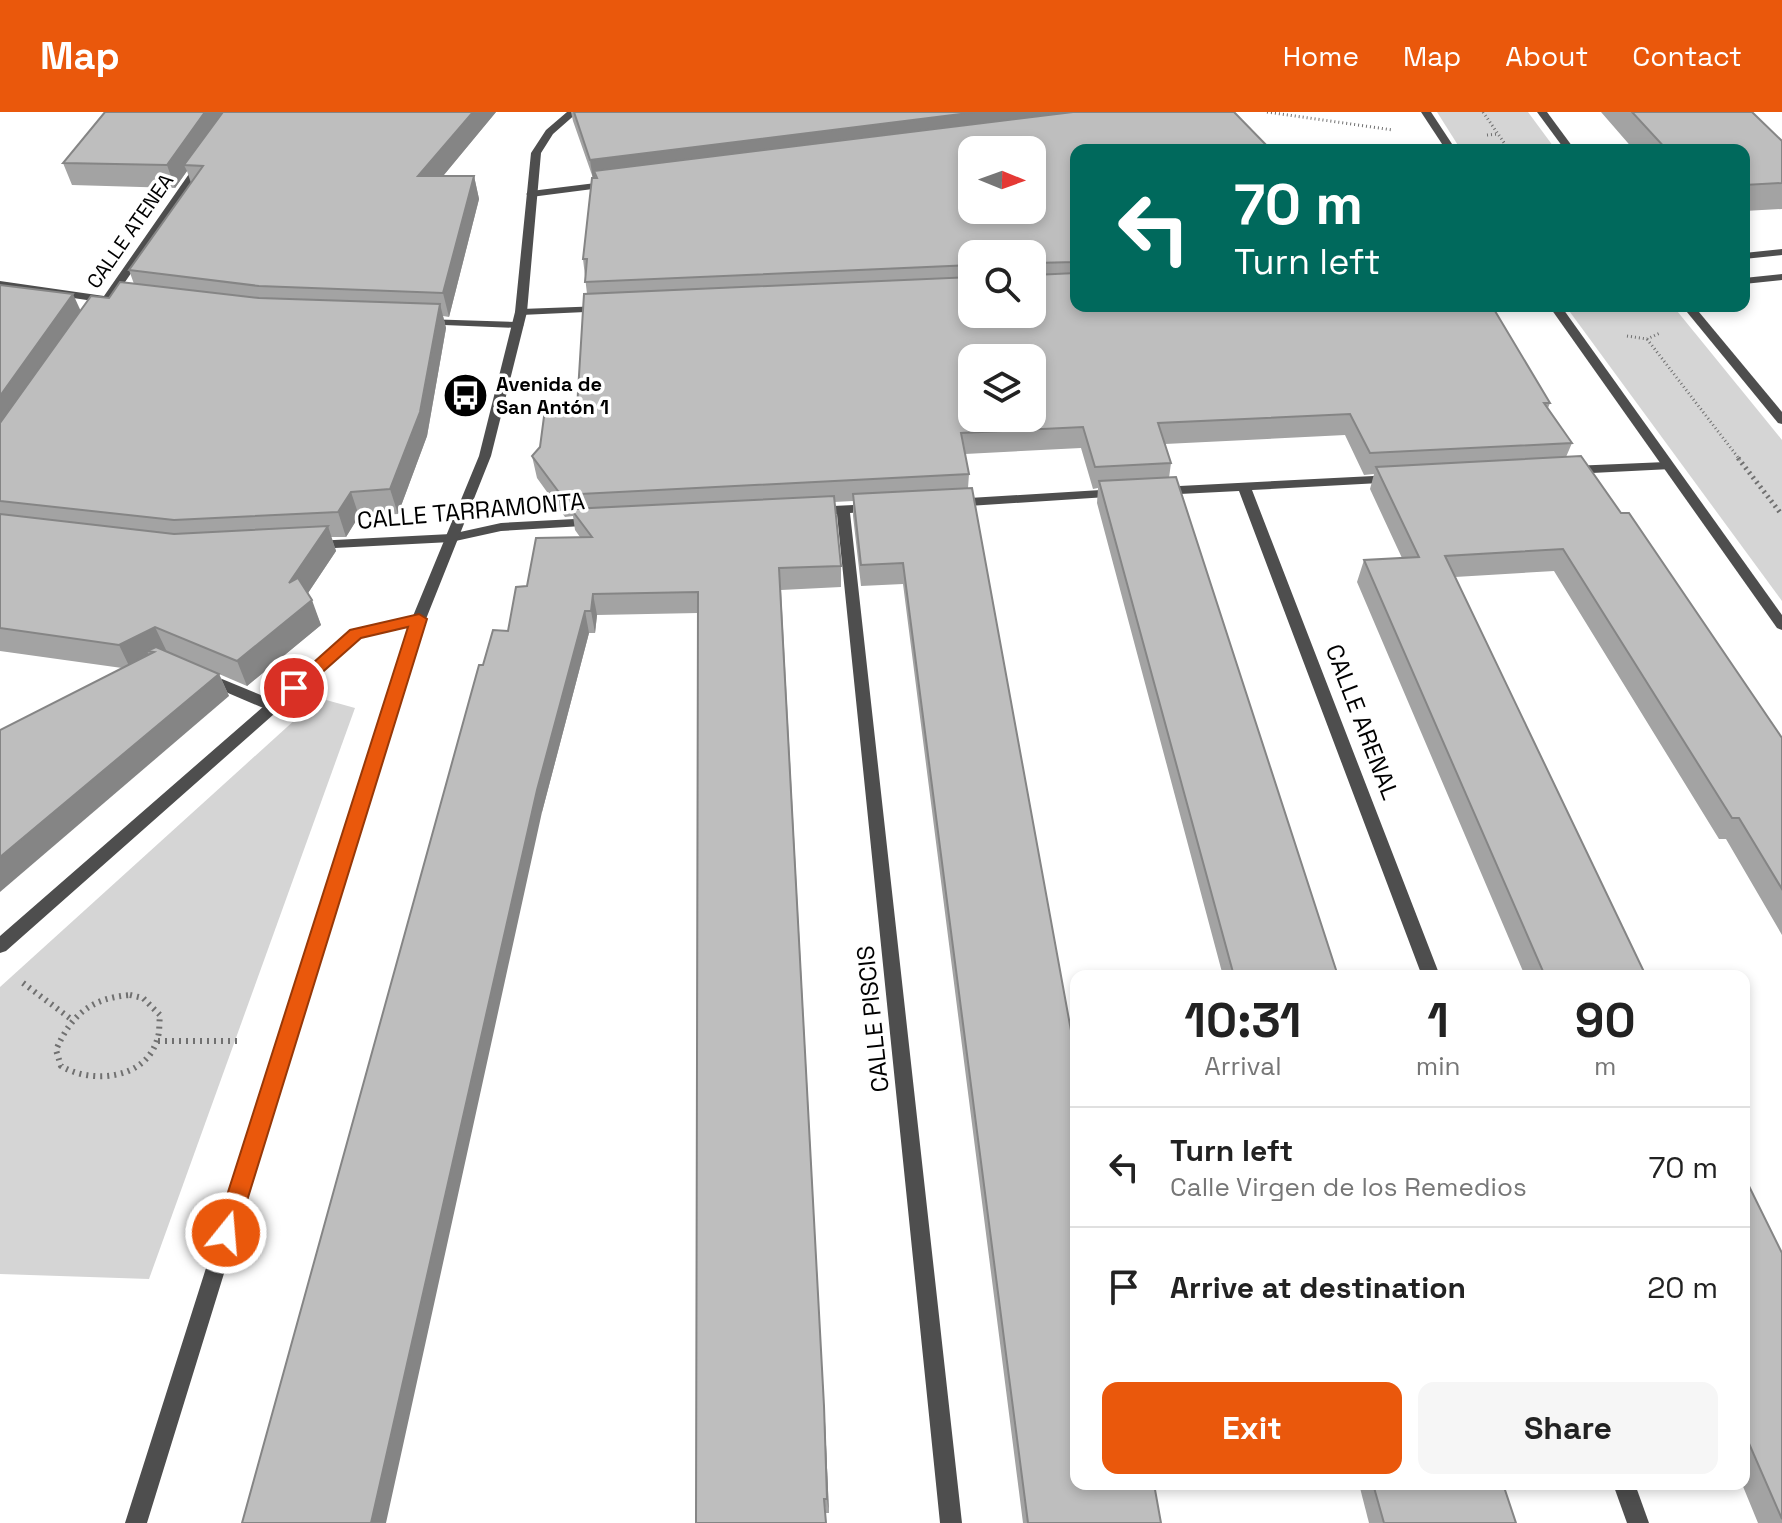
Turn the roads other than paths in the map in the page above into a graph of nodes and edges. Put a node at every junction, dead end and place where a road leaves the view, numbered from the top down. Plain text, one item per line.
1 (573, 112) edge
2 (1426, 112) edge
3 (1542, 112) edge
4 (1447, 144) edge
5 (1566, 144) edge
6 (211, 149) edge
7 (625, 182) edge
8 (531, 194) junction
9 (1782, 252) edge
10 (1750, 255) edge
11 (1782, 277) edge
12 (1750, 280) edge
13 (0, 284) edge
14 (106, 299) junction
15 (122, 301) edge
16 (614, 308) edge
17 (1559, 312) edge
18 (1693, 312) edge
19 (519, 318) junction
20 (409, 321) edge
21 (89, 325) edge
22 (1782, 420) edge
23 (1666, 466) junction
24 (1552, 471) edge
25 (1415, 478) edge
26 (1244, 486) junction
27 (1149, 491) edge
28 (1134, 492) edge
29 (944, 504) edge
30 (883, 507) edge
31 (843, 509) junction
32 (797, 512) edge
33 (613, 521) edge
34 (451, 538) junction
35 (294, 547) edge
36 (419, 619) junction
37 (1782, 625) edge
38 (193, 672) edge
39 (273, 706) junction
40 (0, 946) edge
41 (1429, 970) edge
42 (1626, 1490) edge
43 (136, 1523) edge
44 (951, 1523) edge
45 (1638, 1523) edge

1 - 8 street
2 - 4 street
3 - 5 street
6 - 14 street, CALLE ATENEA
7 - 8 street
8 - 19 street
9 - 10 street
11 - 12 street
13 - 14 street
14 - 15 street
14 - 21 street, CALLE ATENEA
16 - 19 street
17 - 23 street
18 - 22 street
19 - 20 street
19 - 34 street
23 - 24 street
23 - 37 street
25 - 26 street
26 - 27 street
26 - 41 street, CALLE ARENAL
28 - 29 street
30 - 31 street
31 - 32 street
31 - 44 street, CALLE PISCIS
33 - 34 street, CALLE TARRAMONTA
34 - 35 street, CALLE TARRAMONTA
34 - 36 street
36 - 39 street
36 - 43 street
38 - 39 street
39 - 40 street
42 - 45 street

